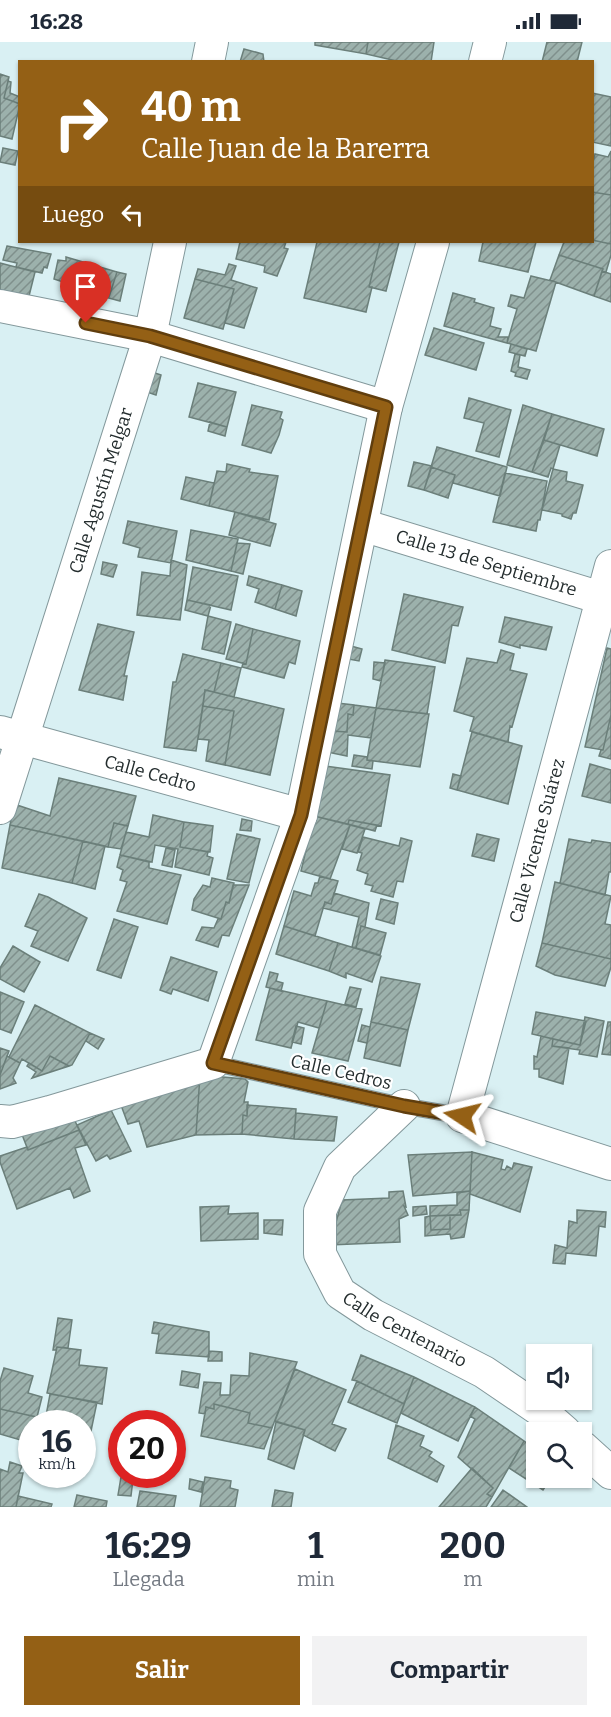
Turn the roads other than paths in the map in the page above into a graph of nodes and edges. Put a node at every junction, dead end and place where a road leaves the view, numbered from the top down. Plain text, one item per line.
1 (212, 42) edge
2 (490, 42) edge
3 (208, 60) edge
4 (486, 60) edge
5 (170, 243) edge
6 (433, 243) edge
7 (0, 306) edge
8 (150, 336) junction
9 (386, 407) junction
10 (362, 525) junction
11 (611, 566) edge
12 (607, 600) edge
13 (11, 735) edge
14 (0, 808) edge
15 (301, 815) junction
16 (213, 1063) junction
17 (404, 1106) junction
18 (462, 1116) junction
19 (0, 1121) edge
20 (611, 1164) edge
21 (554, 1422) edge
22 (592, 1457) edge
23 (611, 1473) edge

1 - 3 street
2 - 4 street
5 - 8 street, Calle Agustín Melgar
6 - 9 street
7 - 8 street
8 - 9 street
8 - 13 street, Calle Agustín Melgar
9 - 10 street
10 - 12 street, Calle 13 de Septiembre
10 - 15 street
11 - 12 street, Calle Vicente Suárez
12 - 18 street, Calle Vicente Suárez
13 - 14 street, Calle Agustín Melgar
13 - 15 street, Calle Cedro
15 - 16 street
16 - 17 lane, Calle Cedros
16 - 19 street
17 - 18 lane, Calle Cedros
17 - 21 street, Calle Centenario
18 - 20 street
22 - 23 street

